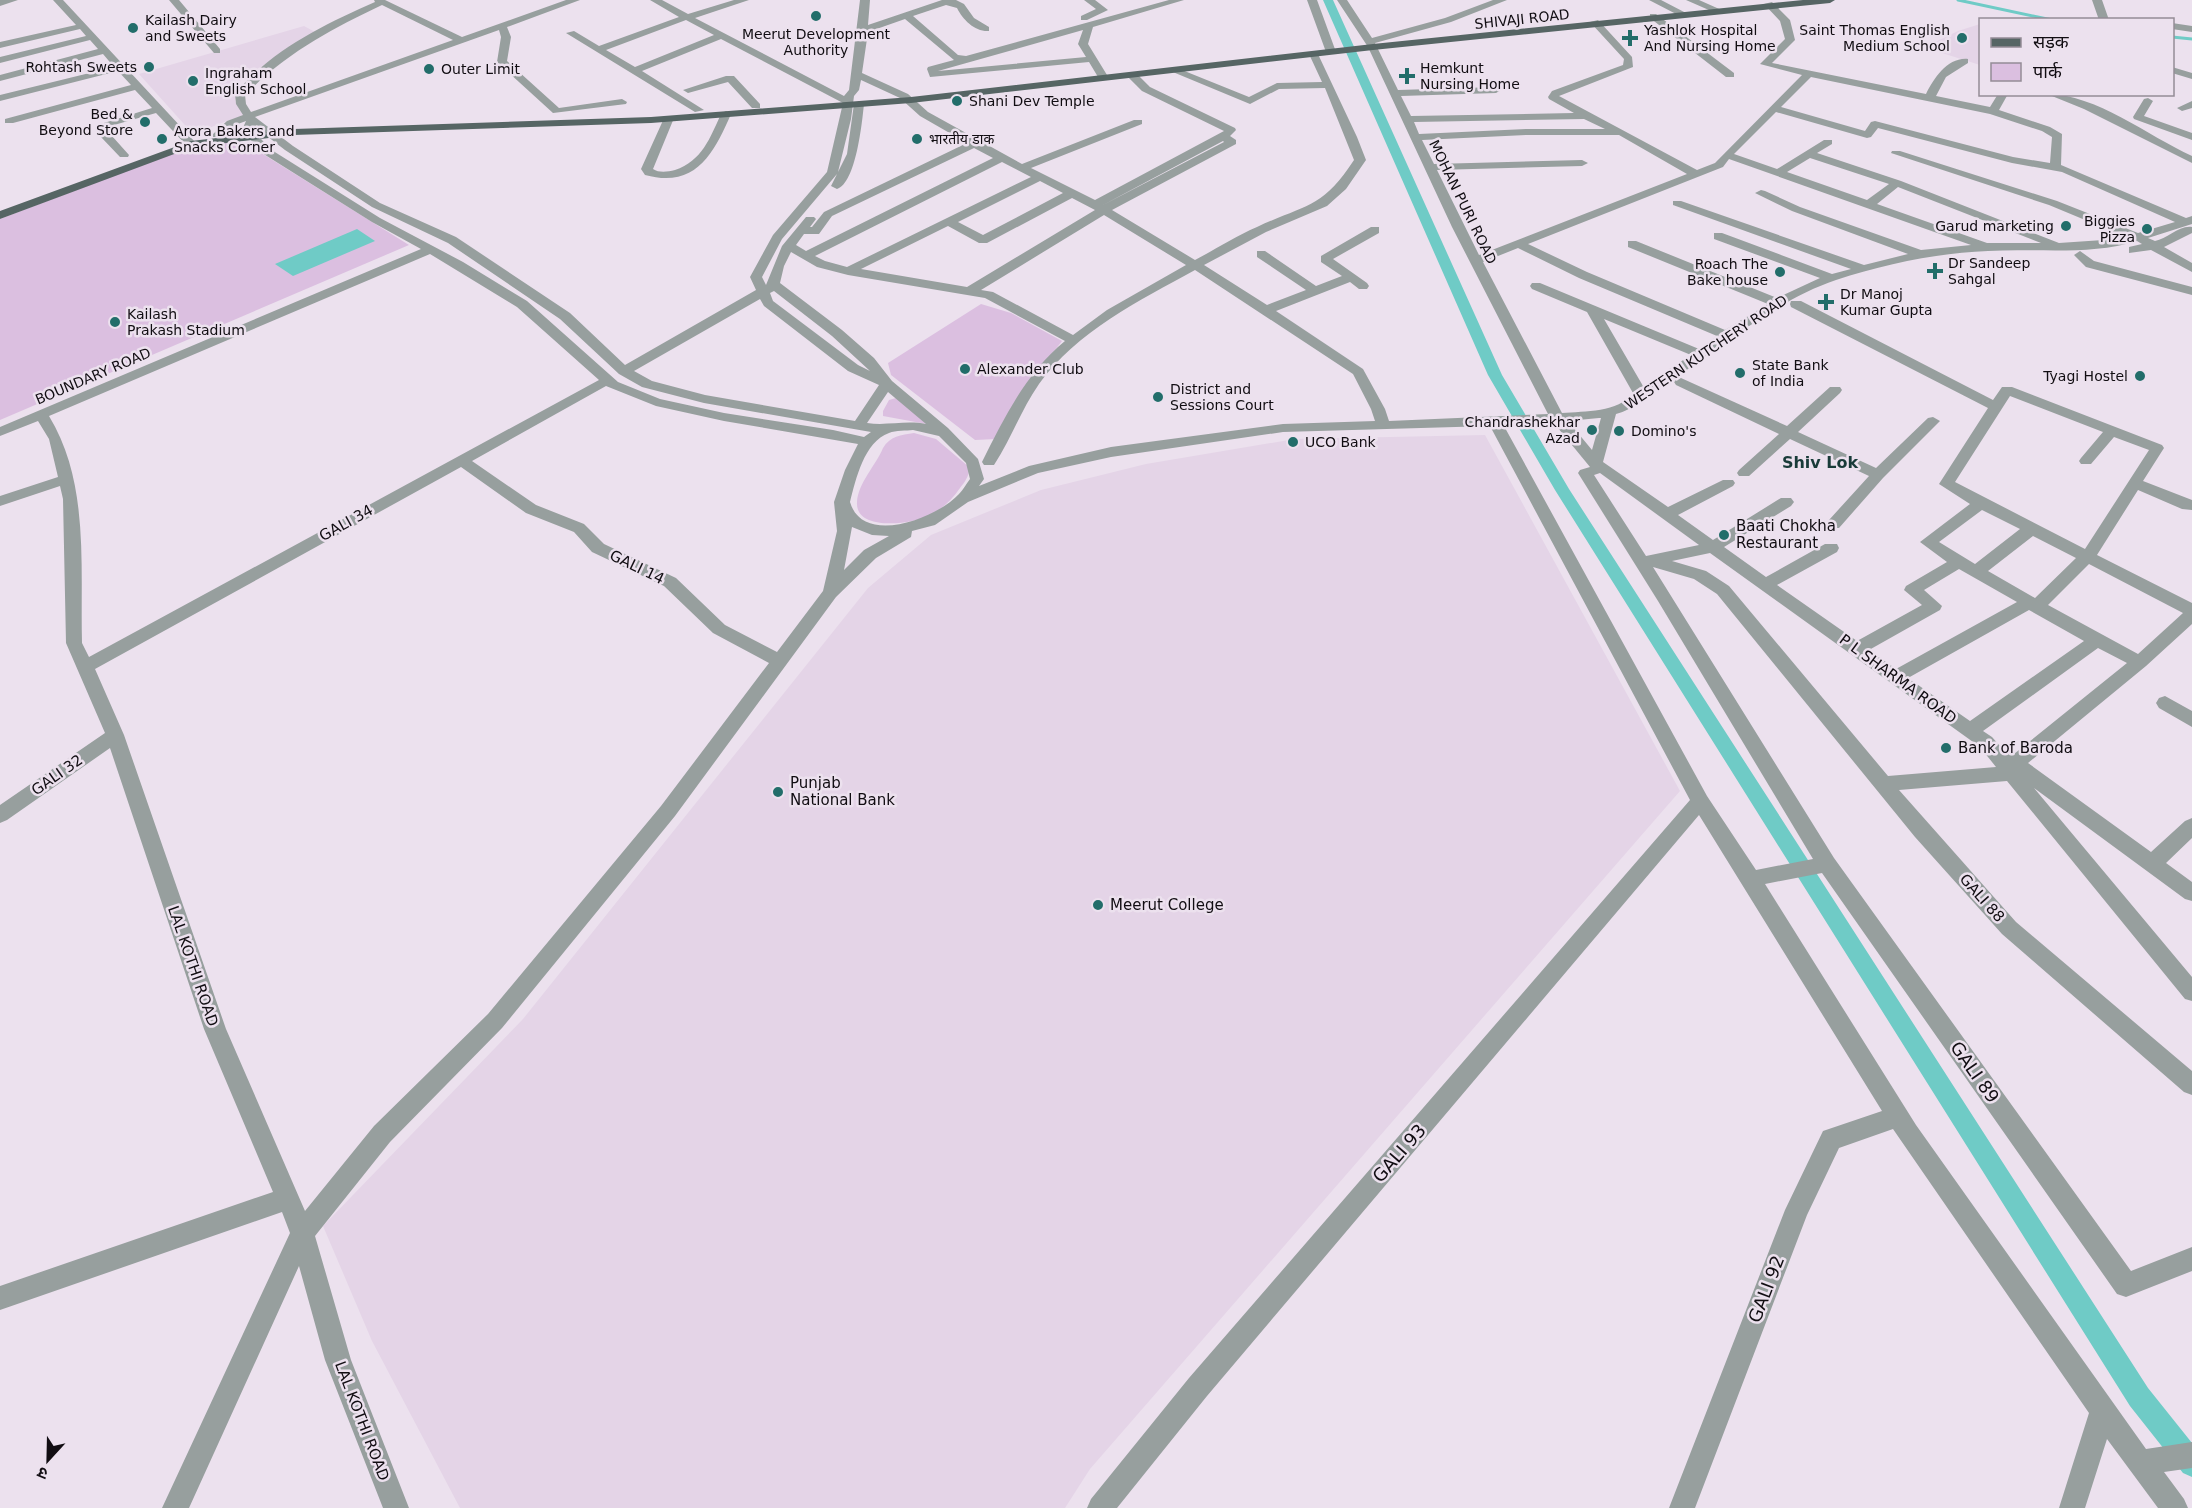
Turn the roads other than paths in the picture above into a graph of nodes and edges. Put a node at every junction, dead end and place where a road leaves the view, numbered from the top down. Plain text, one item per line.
1 (13, 0) edge
2 (58, 0) edge
3 (174, 0) edge
4 (575, 0) edge
5 (655, 0) edge
6 (744, 0) edge
7 (865, 0) edge
8 (1089, 0) edge
9 (1179, 0) edge
10 (1312, 0) edge
11 (1342, 0) edge
12 (1502, 0) edge
13 (1654, 0) edge
14 (1691, 0) edge
15 (1808, 0) edge
16 (1830, 0) edge
17 (2097, 0) edge
18 (381, 1) edge
19 (949, 1) edge
20 (0, 3) edge
21 (1771, 5) junction
22 (1719, 11) junction
23 (1681, 13) junction
24 (687, 16) junction
25 (908, 17) junction
26 (1654, 17) junction
27 (2107, 18) edge
28 (1596, 23) junction
29 (1091, 24) junction
30 (82, 26) junction
31 (2174, 26) edge
32 (502, 27) junction
33 (986, 29) dead end
34 (2192, 29) edge
35 (863, 30) junction
36 (571, 33) dead end
37 (722, 35) junction
38 (2174, 35) edge
39 (92, 37) junction
40 (2192, 37) edge
41 (463, 40) junction
42 (0, 45) edge
43 (1367, 46) junction
44 (600, 49) junction
45 (104, 51) junction
46 (217, 51) dead end
47 (1332, 51) junction
48 (1314, 54) junction
49 (1263, 58) junction
50 (965, 59) junction
51 (1092, 59) junction
52 (0, 60) edge
53 (1965, 61) dead end
54 (120, 68) junction
55 (636, 70) junction
56 (1173, 70) junction
57 (2174, 71) edge
58 (855, 74) junction
59 (1808, 74) junction
60 (1102, 75) junction
61 (1132, 75) junction
62 (1730, 75) dead end
63 (2192, 76) edge
64 (0, 78) edge
65 (136, 86) junction
66 (1329, 86) junction
67 (687, 90) dead end
68 (1496, 90) dead end
69 (1394, 93) junction
70 (2002, 96) edge
71 (2059, 96) edge
72 (0, 98) edge
73 (908, 98) junction
74 (1930, 98) junction
75 (852, 99) junction
76 (622, 102) dead end
77 (2148, 102) dead end
78 (756, 106) junction
79 (1775, 108) junction
80 (158, 109) junction
81 (699, 110) junction
82 (557, 111) junction
83 (1993, 111) junction
84 (726, 114) junction
85 (1586, 116) junction
86 (669, 118) junction
87 (566, 119) junction
88 (1406, 119) junction
89 (9, 121) dead end
90 (1138, 122) dead end
91 (251, 126) junction
92 (269, 132) junction
93 (1621, 132) junction
94 (1415, 137) junction
95 (2192, 137) edge
96 (188, 142) junction
97 (1828, 142) dead end
98 (974, 144) junction
99 (1896, 153) dead end
100 (124, 155) dead end
101 (1727, 155) junction
102 (1811, 155) junction
103 (1002, 158) junction
104 (2192, 160) edge
105 (1582, 163) dead end
106 (1429, 167) junction
107 (2055, 167) junction
108 (1022, 168) junction
109 (1694, 173) junction
110 (1778, 173) junction
111 (1040, 177) junction
112 (86, 179) junction
113 (1897, 183) junction
114 (1072, 193) junction
115 (1761, 193) dead end
116 (1677, 203) dead end
117 (1869, 204) junction
118 (0, 208) edge
119 (1099, 208) junction
120 (0, 215) edge
121 (949, 222) junction
122 (2190, 223) edge
123 (801, 230) junction
124 (1375, 230) dead end
125 (1718, 236) dead end
126 (2140, 238) junction
127 (1516, 243) junction
128 (1632, 244) dead end
129 (788, 246) junction
130 (2153, 246) junction
131 (1986, 247) junction
132 (2061, 247) junction
133 (430, 250) junction
134 (1261, 254) dead end
135 (1920, 254) junction
136 (807, 255) junction
137 (2080, 255) junction
138 (1475, 261) junction
139 (1196, 265) junction
140 (1860, 268) junction
141 (2192, 268) edge
142 (848, 272) junction
143 (1351, 277) junction
144 (1832, 278) junction
145 (775, 284) junction
146 (1363, 286) dead end
147 (1536, 286) dead end
148 (970, 291) junction
149 (1315, 291) junction
150 (2192, 291) edge
151 (762, 292) junction
152 (1778, 303) junction
153 (1796, 304) junction
154 (1592, 309) junction
155 (1266, 310) junction
156 (1726, 335) junction
157 (1074, 341) junction
158 (1700, 354) junction
159 (624, 370) junction
160 (608, 380) junction
161 (1681, 382) junction
162 (887, 384) junction
163 (1835, 390) dead end
164 (1637, 397) junction
165 (1996, 407) junction
166 (1610, 411) junction
167 (41, 414) junction
168 (1557, 417) junction
169 (1933, 421) dead end
170 (1503, 422) junction
171 (1383, 425) junction
172 (858, 426) junction
173 (883, 430) junction
174 (2112, 430) junction
175 (0, 432) edge
176 (944, 432) junction
177 (1788, 433) junction
178 (867, 442) junction
179 (964, 453) junction
180 (461, 460) junction
181 (2086, 461) dead end
182 (989, 462) junction
183 (1598, 465) junction
184 (1034, 469) junction
185 (1744, 473) dead end
186 (1878, 475) junction
187 (66, 479) junction
188 (1728, 483) dead end
189 (2135, 483) junction
190 (963, 499) junction
191 (0, 501) edge
192 (1786, 502) dead end
193 (1981, 503) junction
194 (2192, 505) edge
195 (844, 510) junction
196 (1667, 514) junction
197 (921, 524) junction
198 (1834, 524) dead end
199 (2032, 528) junction
200 (1713, 547) junction
201 (1831, 548) dead end
202 (2088, 556) junction
203 (1959, 562) junction
204 (1976, 572) junction
205 (1764, 584) junction
206 (830, 593) junction
207 (2034, 604) junction
208 (2192, 612) edge
209 (2097, 640) junction
210 (1856, 649) junction
211 (780, 661) junction
212 (2140, 662) junction
213 (85, 667) junction
214 (1895, 677) junction
215 (2165, 703) dead end
216 (2192, 720) edge
217 (115, 735) junction
218 (1978, 736) junction
219 (2013, 768) junction
220 (1885, 784) junction
221 (1700, 801) junction
222 (0, 815) edge
223 (2192, 826) edge
224 (1827, 864) junction
225 (2152, 864) junction
226 (1752, 879) junction
227 (2192, 893) edge
228 (2192, 992) edge
229 (2192, 1085) edge
230 (1898, 1117) junction
231 (287, 1199) junction
232 (302, 1233) junction
233 (2192, 1259) edge
234 (0, 1298) edge
235 (2103, 1410) junction
236 (2192, 1455) edge
237 (2144, 1463) junction
238 (175, 1508) edge
239 (396, 1508) edge
240 (1100, 1508) edge
241 (1682, 1508) edge
242 (2072, 1508) edge
243 (2175, 1508) edge

1 - 20 street
2 - 30 street
3 - 46 street
4 - 32 street
5 - 24 street
6 - 24 street
7 - 35 street
8 - 29 street
9 - 29 street
10 - 47 street
11 - 43 street, MOHAN PURI ROAD
12 - 43 street
13 - 23 street
14 - 22 street
15 - 21 main road
16 - 21 main road, SHIVAJI ROAD
17 - 27 street
18 - 41 street
18 - 91 street
19 - 25 street
19 - 33 street
21 - 22 main road, SHIVAJI ROAD
21 - 59 street
22 - 23 main road
22 - 26 main road, SHIVAJI ROAD
23 - 26 main road
24 - 37 street
24 - 44 street
25 - 35 street
25 - 50 street
26 - 28 main road, SHIVAJI ROAD
26 - 62 street
28 - 43 main road, SHIVAJI ROAD
28 - 85 street
29 - 50 street
29 - 51 street
30 - 39 street
30 - 42 street
31 - 34 street
32 - 41 street
32 - 82 street
35 - 58 street
36 - 44 street
37 - 55 street
37 - 75 street
38 - 40 street
39 - 45 street
39 - 52 street
41 - 91 street
43 - 47 main road, SHIVAJI ROAD
43 - 69 street, MOHAN PURI ROAD
44 - 55 street
45 - 54 street
45 - 64 street
47 - 48 main road
47 - 49 main road
48 - 49 main road
48 - 66 street
49 - 56 main road
49 - 60 main road
50 - 51 street
51 - 60 street
53 - 74 street
54 - 65 street
54 - 72 street
55 - 81 street
56 - 61 main road
56 - 66 street
57 - 63 street
58 - 73 street
58 - 75 street
59 - 74 street
59 - 79 street
60 - 73 main road
61 - 73 main road
61 - 119 street
65 - 80 street
65 - 89 street
66 - 139 street
67 - 78 street
68 - 69 street
69 - 88 street, MOHAN PURI ROAD
70 - 83 street
71 - 104 street
73 - 75 main road
73 - 98 street
74 - 83 street
75 - 78 main road
75 - 84 main road
75 - 123 street
75 - 151 street
76 - 82 street
77 - 95 street
78 - 81 main road
79 - 101 street
79 - 107 street
80 - 96 street
80 - 100 street
81 - 87 main road
82 - 87 street
83 - 107 street
84 - 86 main road
84 - 86 street
85 - 88 street
85 - 93 street
86 - 92 main road
87 - 92 main road
88 - 94 street, MOHAN PURI ROAD
90 - 108 street
91 - 92 street
91 - 96 main road
91 - 96 main road
91 - 133 street
92 - 159 street
93 - 94 street
93 - 109 street
94 - 106 street, MOHAN PURI ROAD
96 - 112 main road
97 - 102 street
98 - 103 street
98 - 123 street
99 - 126 street
101 - 109 street
101 - 110 street
102 - 110 street
102 - 113 street
103 - 108 street
103 - 136 street
105 - 106 street
106 - 138 street, MOHAN PURI ROAD
107 - 122 street
108 - 111 street
109 - 127 street
110 - 117 street
111 - 114 street
111 - 121 street
112 - 118 main road
112 - 120 main road
113 - 117 street
113 - 132 street
114 - 119 street
114 - 121 street
115 - 135 street
116 - 140 street
117 - 131 street
119 - 139 street
119 - 148 street
121 - 142 street
122 - 126 street, WESTERN KUTCHERY ROAD
122 - 130 street
123 - 129 street
124 - 143 street
125 - 144 street
126 - 130 street
126 - 132 street, WESTERN KUTCHERY ROAD
127 - 138 street
127 - 156 street
128 - 152 street
129 - 136 street
129 - 145 street
130 - 137 street
130 - 141 street
131 - 132 street, WESTERN KUTCHERY ROAD
131 - 135 street, WESTERN KUTCHERY ROAD
133 - 160 street
133 - 167 street, BOUNDARY ROAD
134 - 149 street
135 - 140 street, WESTERN KUTCHERY ROAD
136 - 142 street
137 - 150 street
137 - 153 street
138 - 168 street, MOHAN PURI ROAD
139 - 155 street
139 - 157 street
140 - 144 street, WESTERN KUTCHERY ROAD
142 - 148 street
143 - 146 street
143 - 149 street
144 - 152 street, WESTERN KUTCHERY ROAD
145 - 151 street
145 - 162 street
147 - 154 street
148 - 157 street
149 - 155 street
151 - 159 street
151 - 162 street
152 - 156 street, WESTERN KUTCHERY ROAD
153 - 161 street
153 - 165 street
154 - 158 street
154 - 164 street
155 - 171 street
156 - 158 street, WESTERN KUTCHERY ROAD
157 - 182 street
158 - 164 street, WESTERN KUTCHERY ROAD
159 - 172 street
160 - 178 street
160 - 180 street, GALI 34
161 - 164 street
161 - 177 street
162 - 172 street
162 - 176 street
163 - 177 street
164 - 166 street, WESTERN KUTCHERY ROAD
165 - 174 street
165 - 193 street
166 - 168 street, WESTERN KUTCHERY ROAD
166 - 183 street
167 - 175 street, BOUNDARY ROAD
167 - 187 street, LAL KOTHI ROAD
168 - 170 street, WESTERN KUTCHERY ROAD
168 - 183 street, P L SHARMA ROAD
169 - 186 street
170 - 171 street, WESTERN KUTCHERY ROAD
170 - 221 street
171 - 184 street, WESTERN KUTCHERY ROAD
172 - 173 street
173 - 176 street
173 - 178 street
174 - 181 street
174 - 189 street
176 - 179 street
177 - 185 street
177 - 186 street
178 - 195 street
179 - 182 street
179 - 190 street
180 - 211 street, GALI 14
180 - 213 street, GALI 34
182 - 184 street
183 - 196 street, P L SHARMA ROAD
183 - 224 street
184 - 190 street
186 - 198 street
187 - 191 street
187 - 213 street, LAL KOTHI ROAD
188 - 196 street
189 - 194 street
189 - 202 street
190 - 197 street
192 - 200 street
193 - 199 street
193 - 203 street
195 - 197 street
195 - 206 street
196 - 200 street, P L SHARMA ROAD
197 - 206 street
199 - 202 street
199 - 204 street
200 - 205 street, P L SHARMA ROAD
200 - 220 street, GALI 88
201 - 205 street
202 - 207 street
202 - 208 street
203 - 204 street
203 - 210 street
204 - 207 street
205 - 210 street, P L SHARMA ROAD
206 - 211 street
207 - 209 street
207 - 214 street
208 - 212 street
209 - 212 street
209 - 218 street
210 - 214 street, P L SHARMA ROAD
211 - 232 street
212 - 219 street
213 - 217 street, LAL KOTHI ROAD
214 - 218 street, P L SHARMA ROAD
215 - 216 street
217 - 222 street, GALI 32
217 - 231 street, LAL KOTHI ROAD
218 - 219 street, P L SHARMA ROAD
219 - 220 street
219 - 225 street
219 - 228 street, P L SHARMA ROAD
220 - 229 street, GALI 88
221 - 226 street
221 - 240 street, GALI 93
223 - 225 street
224 - 226 street
224 - 233 street, GALI 89
225 - 227 street
226 - 230 street
230 - 235 street
230 - 241 street, GALI 92
231 - 232 street, LAL KOTHI ROAD
231 - 234 street
232 - 238 street
232 - 239 street, LAL KOTHI ROAD
235 - 237 street
235 - 242 street
236 - 237 street
237 - 243 street

